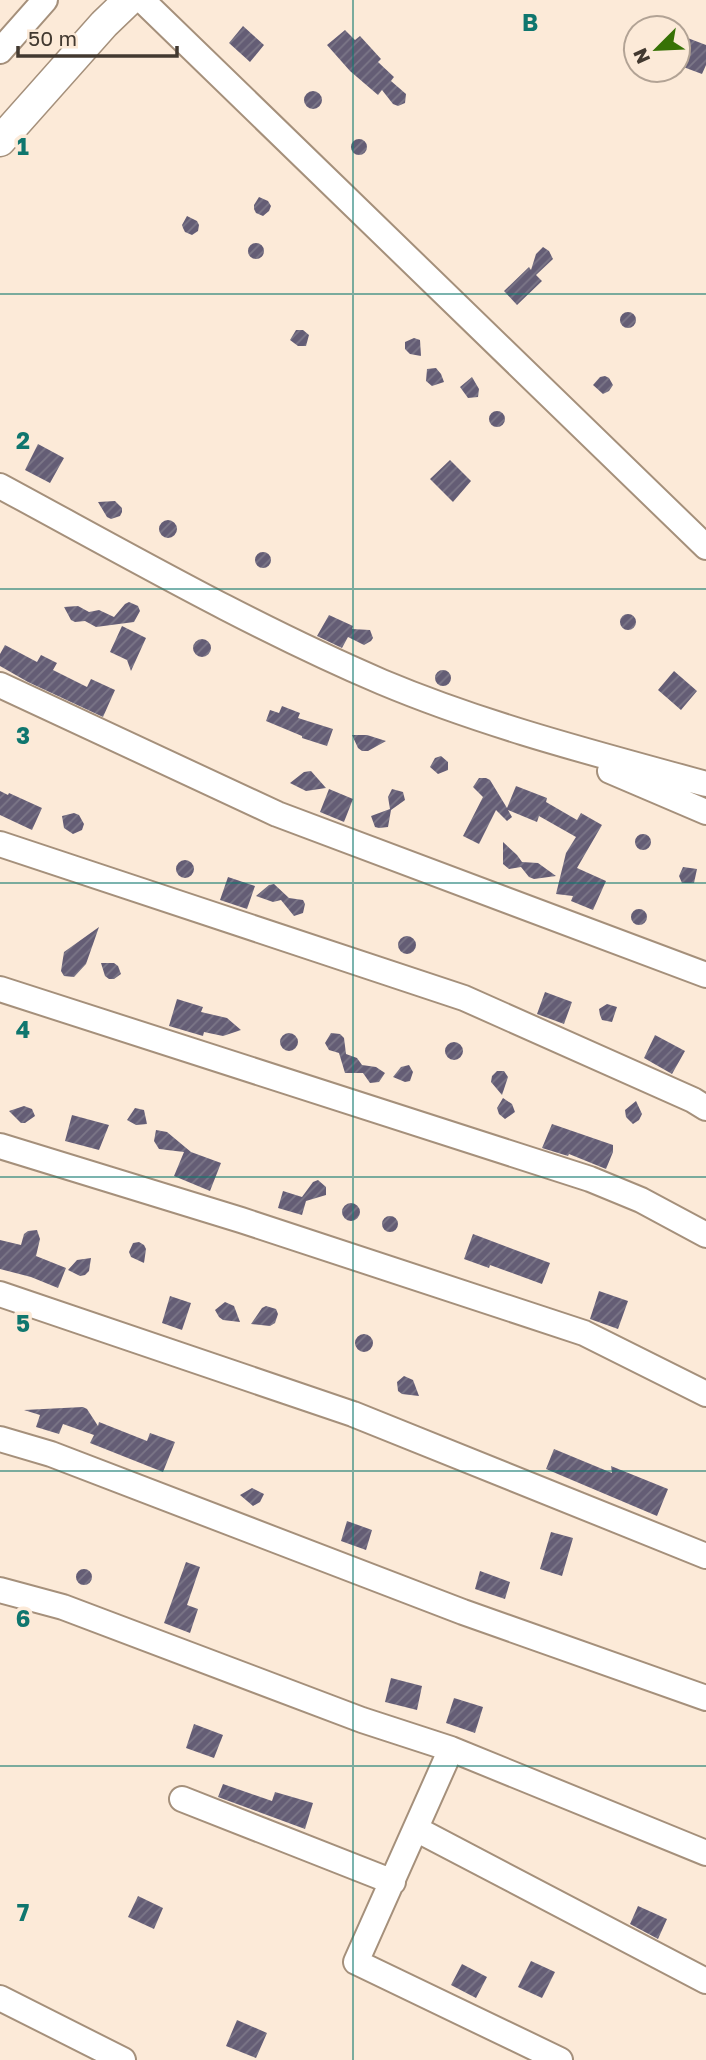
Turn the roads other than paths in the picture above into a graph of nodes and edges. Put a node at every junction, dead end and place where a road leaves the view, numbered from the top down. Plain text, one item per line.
1 (45, 0) edge
2 (129, 0) edge
3 (142, 0) edge
4 (0, 51) edge
5 (0, 141) edge
6 (0, 486) edge
7 (706, 547) edge
8 (0, 685) edge
9 (522, 734) junction
10 (706, 784) edge
11 (706, 812) edge
12 (0, 844) edge
13 (706, 975) edge
14 (0, 989) edge
15 (706, 1108) edge
16 (0, 1146) edge
17 (706, 1234) edge
18 (0, 1294) edge
19 (706, 1394) edge
20 (0, 1439) edge
21 (706, 1556) edge
22 (0, 1590) edge
23 (706, 1698) edge
24 (451, 1749) junction
25 (181, 1800) dead end
26 (416, 1829) junction
27 (706, 1853) edge
28 (393, 1882) junction
29 (706, 1981) edge
30 (0, 1998) edge
31 (123, 2060) edge
32 (560, 2060) edge

1 - 4 street
2 - 5 street
3 - 7 street
6 - 9 street
8 - 13 street
9 - 10 street
9 - 11 street
12 - 15 street
14 - 17 street
16 - 19 street
18 - 21 street
20 - 23 street
22 - 24 street
24 - 26 street
24 - 27 street
25 - 28 street
26 - 28 street
26 - 29 street
28 - 32 street
30 - 31 street

